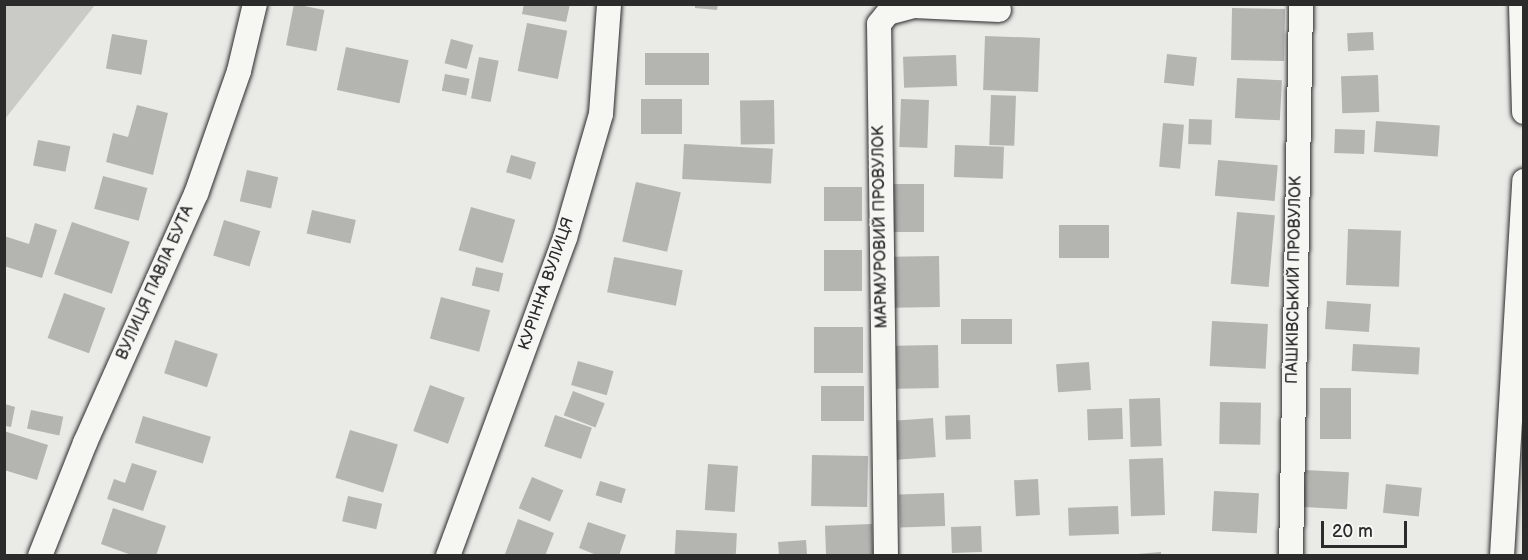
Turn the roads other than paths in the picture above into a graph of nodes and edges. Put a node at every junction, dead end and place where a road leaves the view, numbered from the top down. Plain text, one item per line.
1 (255, 4) edge
2 (609, 4) edge
3 (1301, 4) edge
4 (1521, 4) edge
5 (999, 10) dead end
6 (1524, 112) edge
7 (1524, 181) edge
8 (40, 555) edge
9 (448, 555) edge
10 (886, 555) edge
11 (1291, 555) edge
12 (1502, 555) edge

1 - 8 street, ВУЛИЦЯ ПАВЛА БУТА
2 - 9 street, КУРІННА ВУЛИЦЯ
3 - 11 street, ПАШКІВСЬКИЙ ПРОВУЛОК
4 - 6 street
5 - 10 street, МАРМУРОВИЙ ПРОВУЛОК
7 - 12 street

